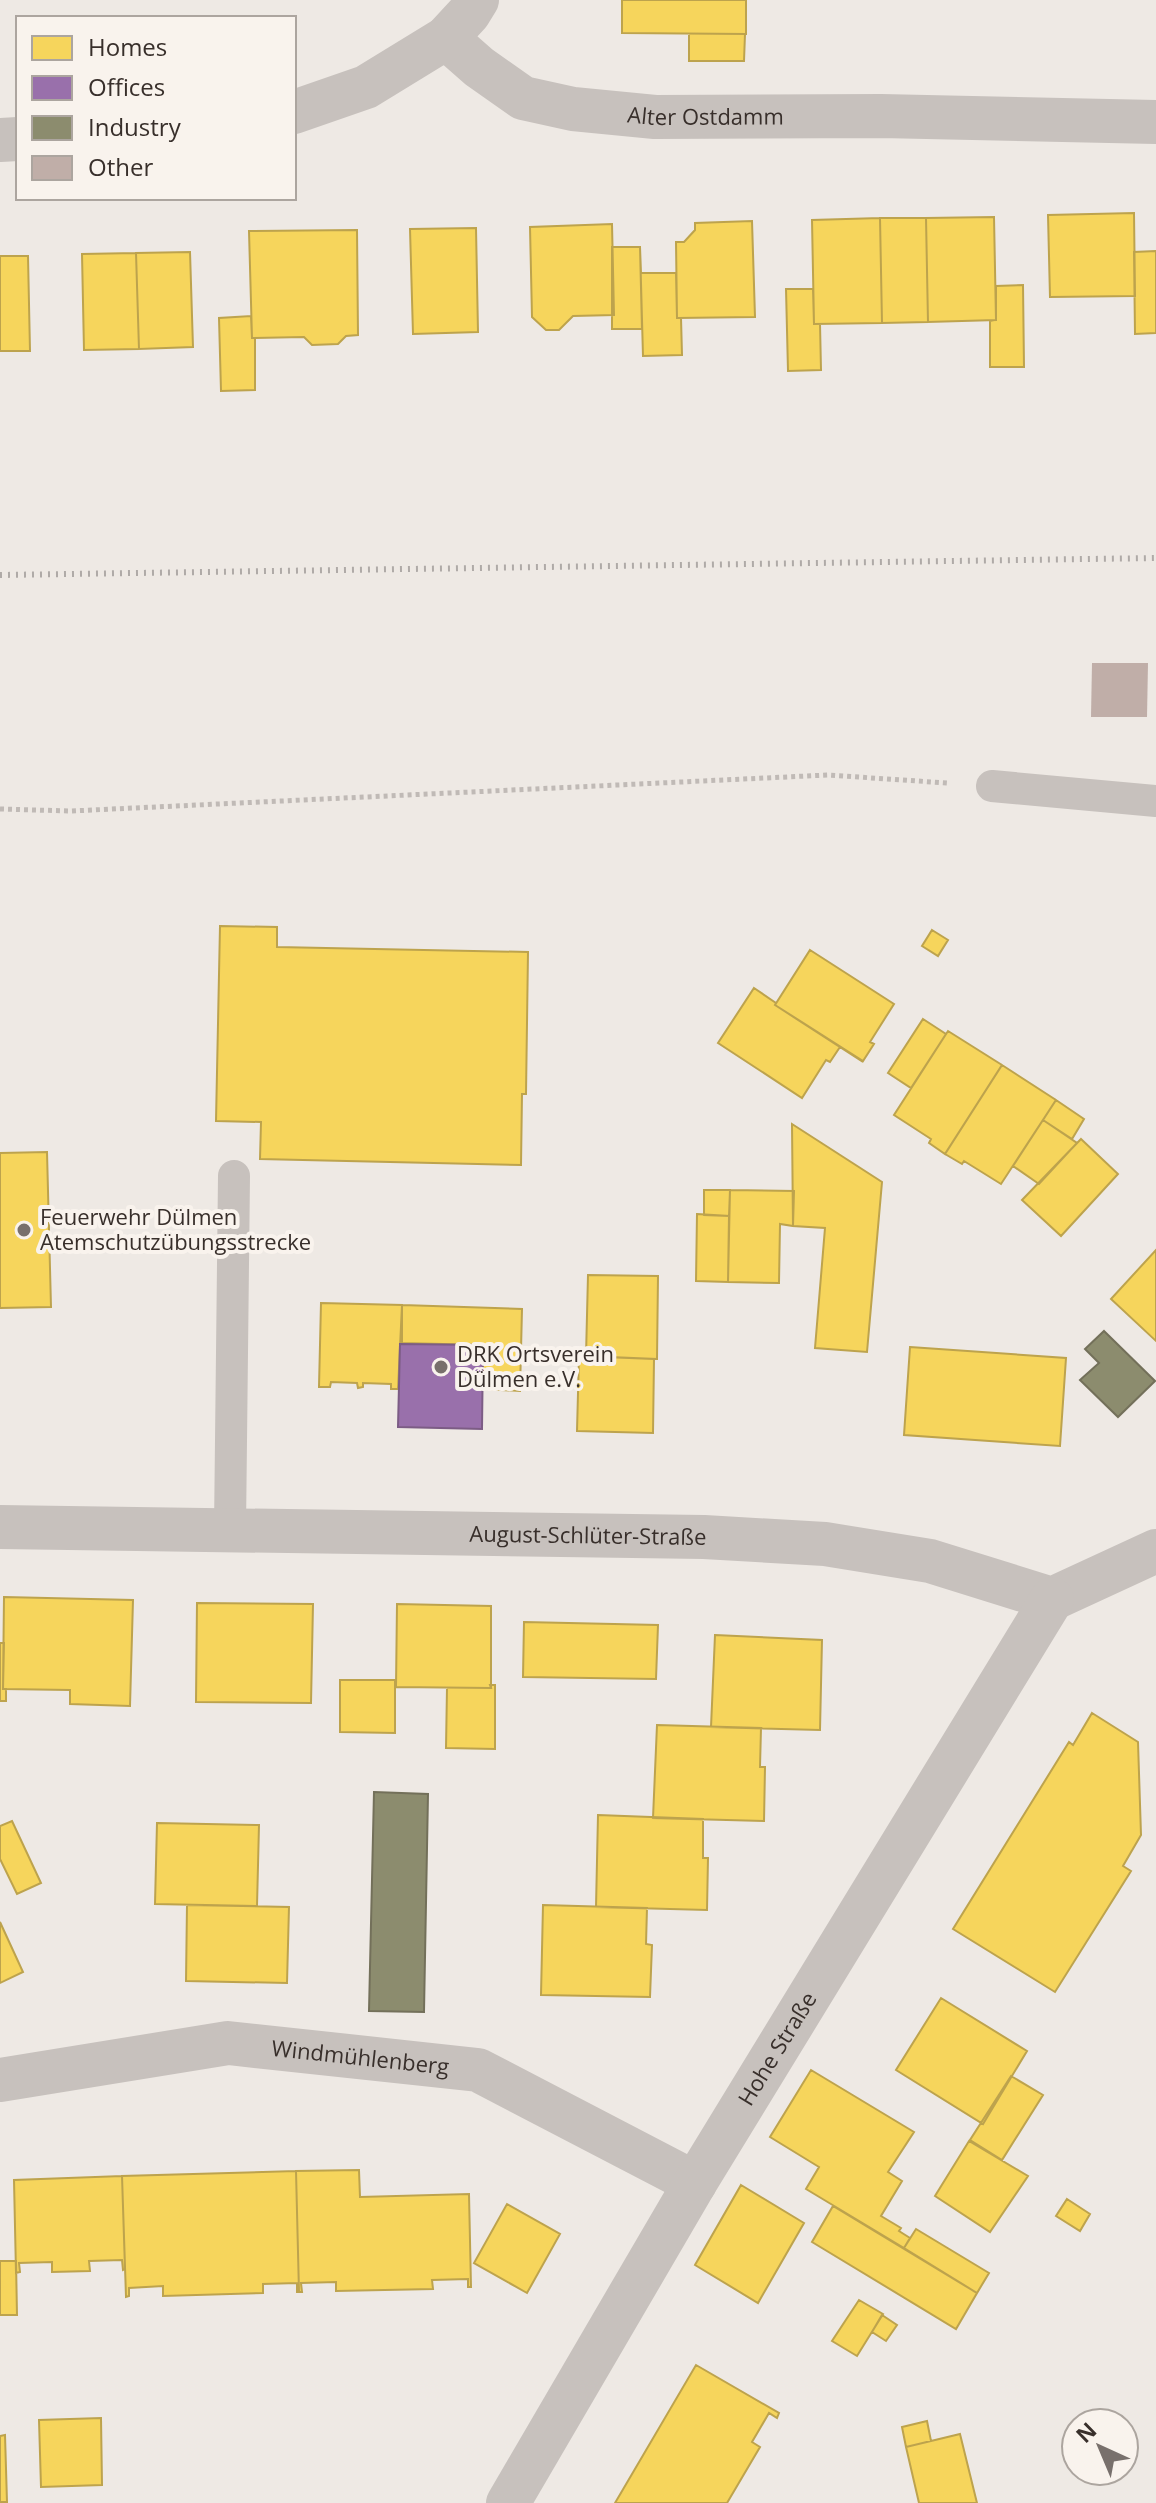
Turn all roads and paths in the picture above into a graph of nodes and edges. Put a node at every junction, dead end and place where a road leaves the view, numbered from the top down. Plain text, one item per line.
1 (477, 0) edge
2 (446, 38) junction
3 (296, 111) edge
4 (1156, 122) edge
5 (992, 786) joint
6 (1156, 801) edge
7 (0, 809) edge
8 (234, 1176) dead end
9 (0, 1527) edge
10 (230, 1529) junction
11 (1156, 1551) edge
12 (1052, 1599) junction
13 (0, 2080) edge
14 (695, 2183) junction
15 (508, 2503) edge

1 - 2 street
2 - 3 street
2 - 4 street, Alter Ostdamm
5 - 6 lane
5 - 7 path
8 - 10 lane
9 - 10 street, August-Schlüter-Straße
10 - 12 street, August-Schlüter-Straße
11 - 12 street
12 - 14 street, Hohe Straße
13 - 14 street, Windmühlenberg
14 - 15 street, Hohe Straße

